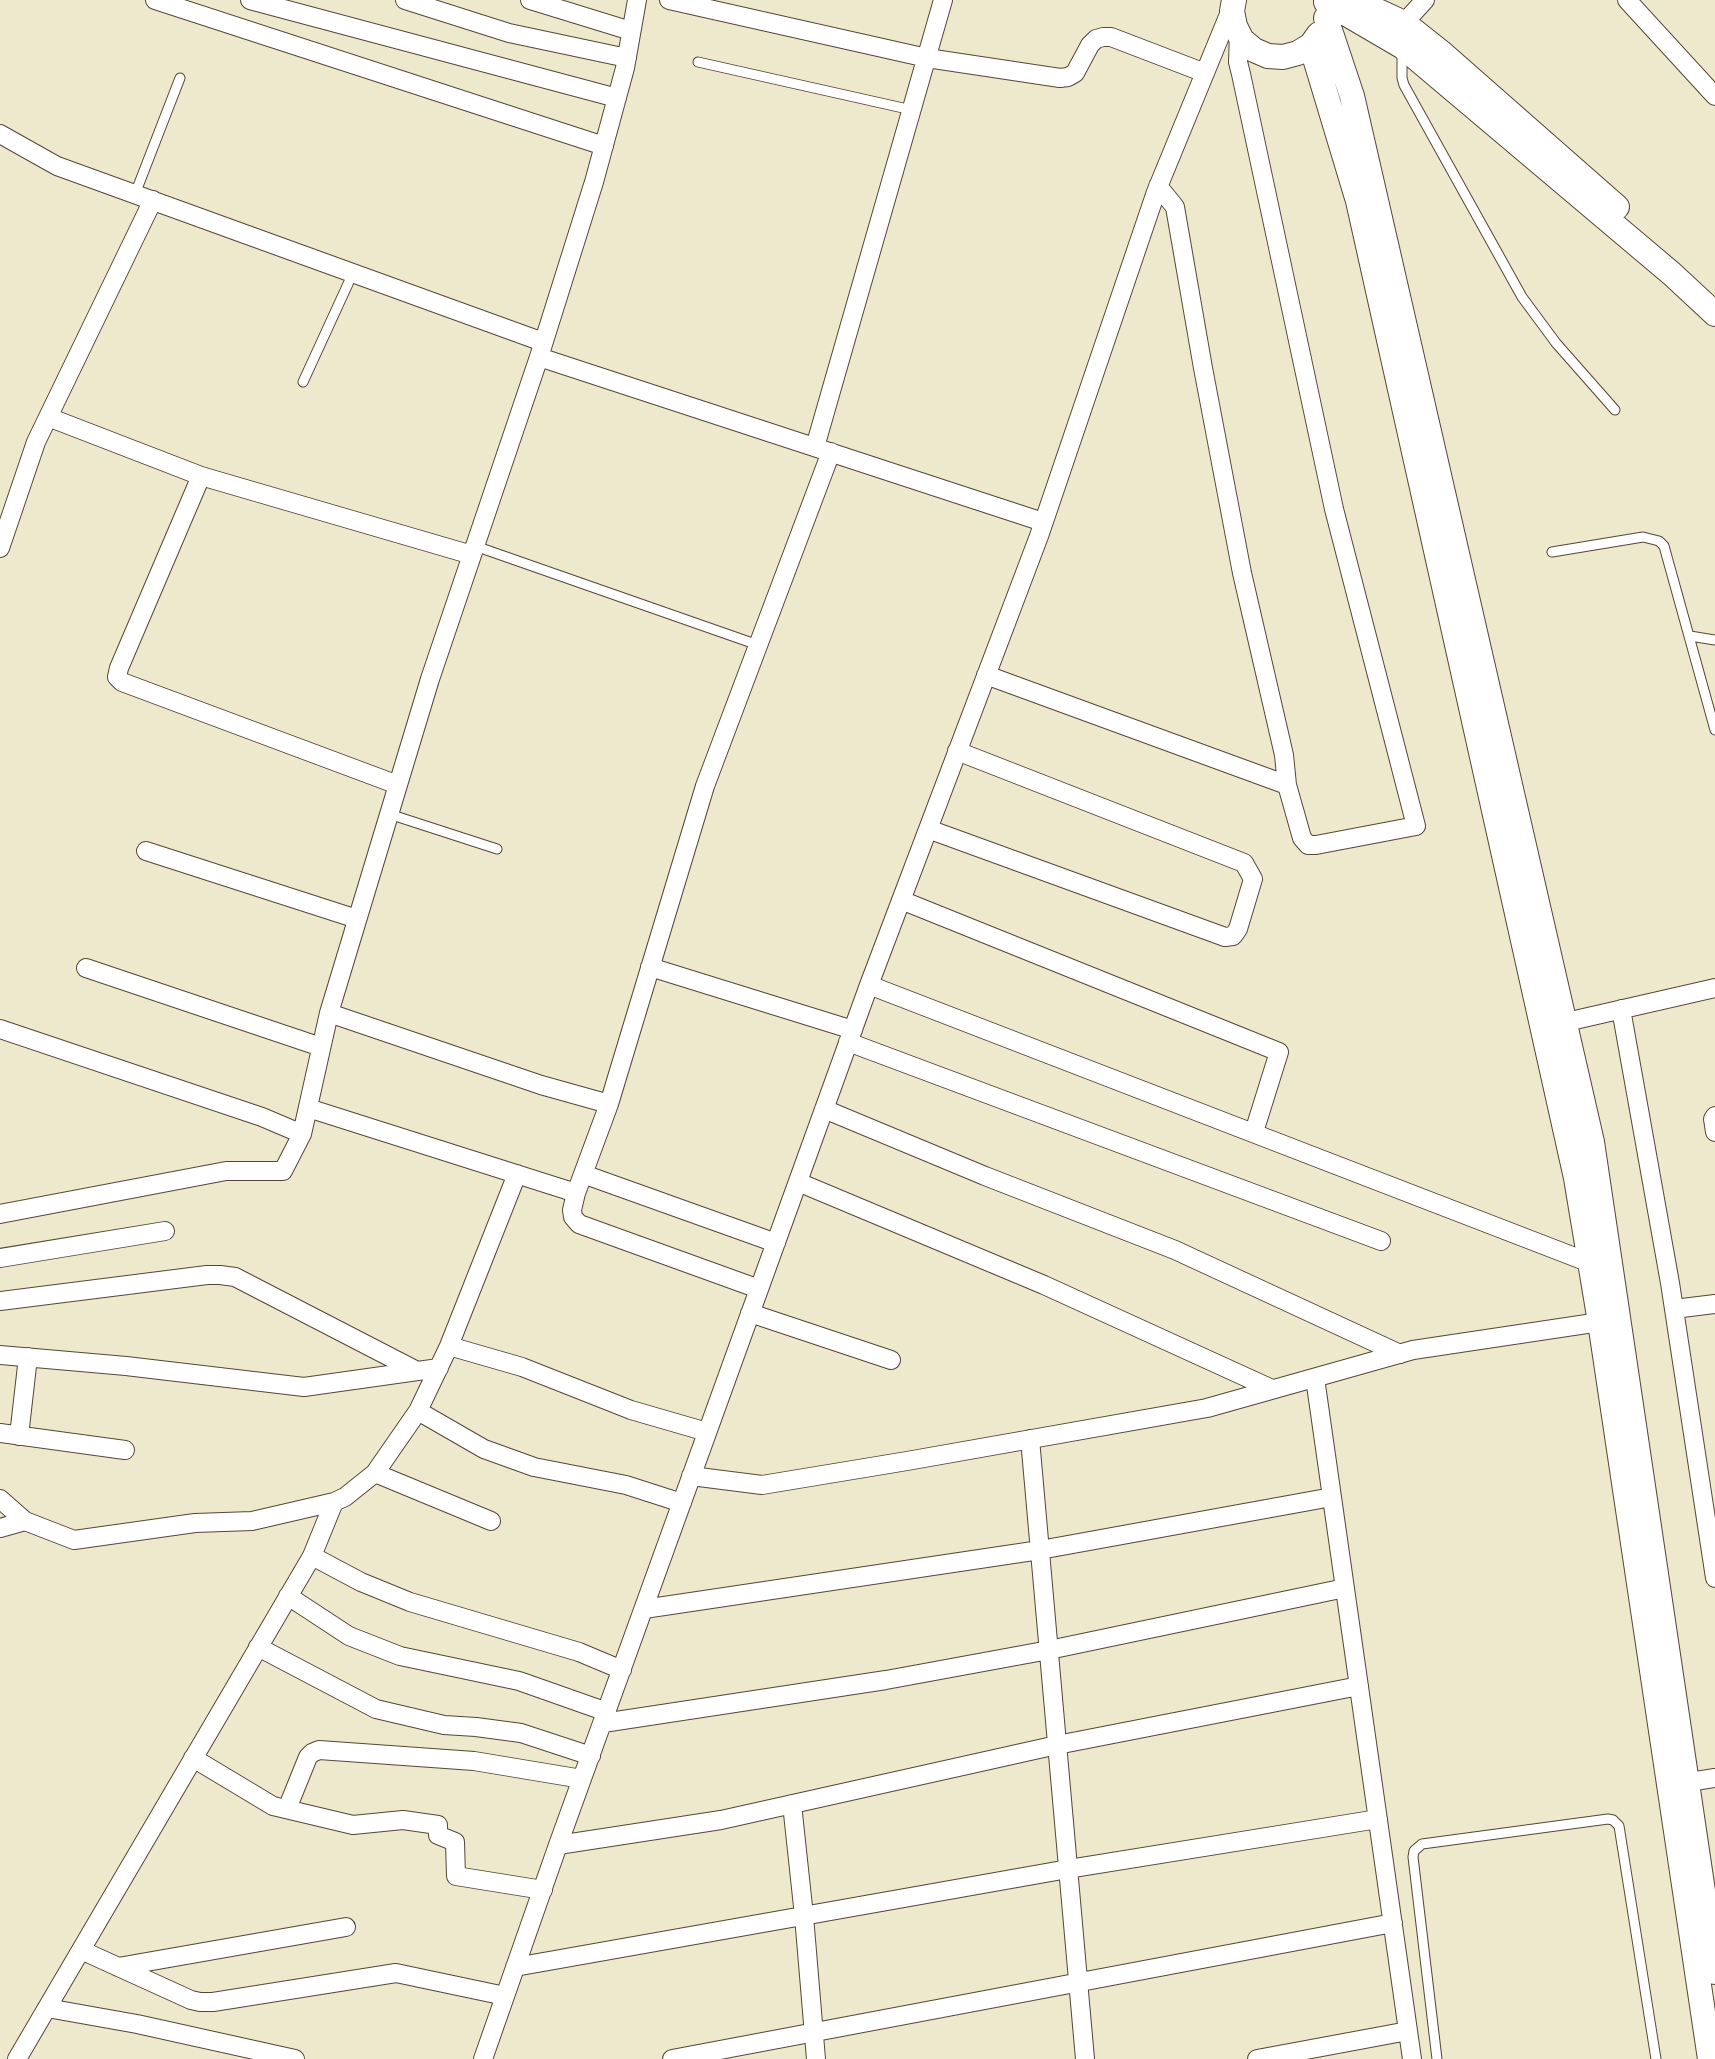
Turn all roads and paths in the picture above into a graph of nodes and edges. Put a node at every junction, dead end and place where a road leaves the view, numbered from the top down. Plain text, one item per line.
1 (155, 0) edge
2 (250, 0) edge
3 (405, 0) edge
4 (530, 0) edge
5 (637, 0) edge
6 (669, 0) edge
7 (943, 0) edge
8 (1354, 0) edge
9 (1425, 0) edge
10 (1627, 0) edge
11 (1233, 3) edge
12 (1325, 7) edge
13 (1404, 22) junction
14 (632, 32) junction
15 (1239, 33) junction
16 (1311, 45) junction
17 (1402, 47) junction
18 (627, 58) junction
19 (927, 58) junction
20 (698, 62) dead end
21 (1205, 74) junction
22 (180, 78) dead end
23 (1715, 96) edge
24 (617, 99) junction
25 (912, 110) junction
26 (0, 134) edge
27 (604, 146) junction
28 (1158, 186) junction
29 (135, 194) junction
30 (153, 200) junction
31 (353, 273) junction
32 (1715, 292) edge
33 (1715, 314) edge
34 (541, 349) junction
35 (303, 382) dead end
36 (1615, 410) dead end
37 (48, 417) junction
38 (823, 449) junction
39 (201, 476) junction
40 (1043, 522) junction
41 (0, 548) edge
42 (473, 550) junction
43 (1552, 552) dead end
44 (1690, 636) junction
45 (1715, 640) edge
46 (758, 645) junction
47 (986, 675) junction
48 (1715, 730) edge
49 (957, 751) junction
50 (1287, 784) junction
51 (398, 785) junction
52 (389, 814) junction
53 (928, 829) junction
54 (497, 849) dead end
55 (146, 851) dead end
56 (901, 900) junction
57 (357, 918) junction
58 (650, 967) junction
59 (86, 968) dead end
60 (869, 985) junction
61 (1715, 987) edge
62 (1622, 1010) junction
63 (329, 1013) junction
64 (1554, 1025) junction
65 (0, 1029) edge
66 (851, 1036) junction
67 (321, 1047) junction
68 (609, 1104) junction
69 (308, 1108) junction
70 (824, 1109) junction
71 (1715, 1116) edge
72 (1254, 1132) junction
73 (1715, 1132) edge
74 (302, 1134) junction
75 (517, 1174) junction
76 (584, 1174) junction
77 (798, 1182) junction
78 (576, 1193) junction
79 (0, 1214) edge
80 (165, 1231) dead end
81 (1381, 1241) dead end
82 (776, 1243) junction
83 (0, 1258) edge
84 (1589, 1262) junction
85 (1612, 1271) junction
86 (759, 1289) junction
87 (0, 1301) edge
88 (1715, 1304) edge
89 (1674, 1309) junction
90 (750, 1313) junction
91 (1600, 1322) junction
92 (449, 1346) junction
93 (1400, 1354) junction
94 (0, 1355) edge
95 (28, 1357) junction
96 (891, 1360) dead end
97 (439, 1368) junction
98 (417, 1371) junction
99 (1315, 1378) junction
100 (1272, 1389) junction
101 (418, 1411) junction
102 (707, 1432) junction
103 (0, 1433) edge
104 (19, 1436) junction
105 (1030, 1439) junction
106 (125, 1450) dead end
107 (375, 1473) junction
108 (691, 1476) junction
109 (1332, 1497) junction
110 (0, 1499) edge
111 (334, 1502) junction
112 (682, 1503) junction
113 (25, 1521) junction
114 (491, 1521) dead end
115 (0, 1528) edge
116 (1040, 1550) junction
117 (312, 1556) junction
118 (1715, 1578) edge
119 (1345, 1588) junction
120 (288, 1596) junction
121 (644, 1609) junction
122 (258, 1647) junction
123 (1049, 1650) junction
124 (622, 1670) junction
125 (1359, 1686) junction
126 (605, 1718) junction
127 (1057, 1745) junction
128 (591, 1756) junction
129 (193, 1758) junction
130 (1715, 1778) edge
131 (582, 1779) junction
132 (1678, 1784) junction
133 (792, 1804) junction
134 (287, 1809) junction
135 (1378, 1819) junction
136 (558, 1845) junction
137 (1068, 1869) junction
138 (543, 1890) junction
139 (804, 1916) junction
140 (1393, 1923) junction
141 (346, 1927) dead end
142 (81, 1950) junction
143 (118, 1967) junction
144 (515, 1967) junction
145 (1715, 1972) edge
146 (1078, 1982) junction
147 (505, 1996) junction
148 (47, 2008) junction
149 (1408, 2031) junction
150 (814, 2032) junction
151 (17, 2059) edge
152 (295, 2059) edge
153 (483, 2059) edge
154 (672, 2059) edge
155 (816, 2059) edge
156 (1084, 2059) edge
157 (1257, 2059) edge
158 (1412, 2059) edge
159 (1437, 2059) edge
160 (1656, 2059) edge
161 (1710, 2059) edge

1 - 27 street
2 - 24 street
3 - 18 street
4 - 14 street
5 - 14 street
6 - 19 street
7 - 19 street
8 - 13 street
9 - 13 street
10 - 23 street
11 - 15 street
11 - 21 street
12 - 16 street
12 - 17 street
12 - 64 street
13 - 32 street
14 - 18 street
15 - 16 street
15 - 50 street
16 - 64 street
17 - 33 street
17 - 36 lane
18 - 24 street
19 - 21 street
19 - 25 street
20 - 25 lane
21 - 28 street
22 - 29 lane
24 - 27 street
25 - 38 street
26 - 29 street
27 - 34 street
28 - 40 street
28 - 50 street
29 - 30 street
30 - 31 street
30 - 37 street
31 - 34 street
31 - 35 lane
34 - 38 street
34 - 42 street
37 - 39 street
37 - 41 street
38 - 40 street
38 - 46 street
39 - 42 street
39 - 51 street
40 - 47 street
42 - 46 lane
42 - 51 street
43 - 44 lane
44 - 45 lane
44 - 48 lane
46 - 58 street
47 - 49 street
47 - 50 street
49 - 53 street
49 - 53 street
51 - 52 street
52 - 54 lane
52 - 57 street
53 - 56 street
55 - 57 street
56 - 60 street
56 - 72 street
57 - 63 street
58 - 66 street
58 - 68 street
59 - 67 street
60 - 66 street
60 - 72 street
61 - 62 street
62 - 64 street
62 - 89 street
63 - 67 street
63 - 68 street
64 - 84 street
64 - 85 street
65 - 74 street
66 - 70 street
66 - 81 street
67 - 69 street
68 - 76 street
69 - 74 street
69 - 75 street
70 - 77 street
70 - 93 street
71 - 73 street
72 - 84 street
74 - 79 street
75 - 78 street
75 - 92 street
76 - 78 street
76 - 82 street
77 - 82 street
77 - 100 street
78 - 86 street
80 - 83 street
82 - 86 street
84 - 85 street
84 - 91 street
85 - 132 street
86 - 90 street
87 - 98 street
88 - 89 street
89 - 118 street
90 - 96 street
90 - 102 street
91 - 93 street
91 - 132 street
92 - 97 street
92 - 102 street
93 - 99 street
94 - 95 street
95 - 98 street
95 - 104 street
97 - 98 street
97 - 101 street
99 - 100 street
99 - 109 street
100 - 105 street
101 - 107 street
101 - 112 street
102 - 108 street
103 - 104 street
104 - 106 street
105 - 108 street
105 - 116 street
107 - 111 street
107 - 114 street
108 - 112 street
109 - 116 street
109 - 119 street
110 - 113 street
111 - 113 street
111 - 117 street
112 - 121 street
113 - 115 street
116 - 121 street
116 - 123 street
117 - 120 street
117 - 124 street
119 - 123 street
119 - 125 street
120 - 122 street
120 - 126 street
121 - 124 street
122 - 128 street
122 - 129 street
123 - 126 street
123 - 127 street
124 - 126 street
125 - 127 street
125 - 135 street
126 - 128 street
127 - 133 street
127 - 137 street
128 - 131 street
129 - 134 street
129 - 142 street
130 - 132 street
131 - 134 street
131 - 136 street
132 - 145 street
132 - 161 street
133 - 136 street
133 - 139 street
134 - 138 street
135 - 137 street
135 - 140 street
136 - 138 street
137 - 139 street
137 - 146 street
138 - 144 street
139 - 144 street
139 - 150 street
140 - 146 street
140 - 149 street
141 - 143 street
142 - 143 street
142 - 148 street
143 - 147 street
144 - 147 street
146 - 150 street
146 - 156 street
147 - 153 street
148 - 151 street
148 - 152 street
149 - 157 street
149 - 158 street
150 - 154 street
150 - 155 street
159 - 160 lane

